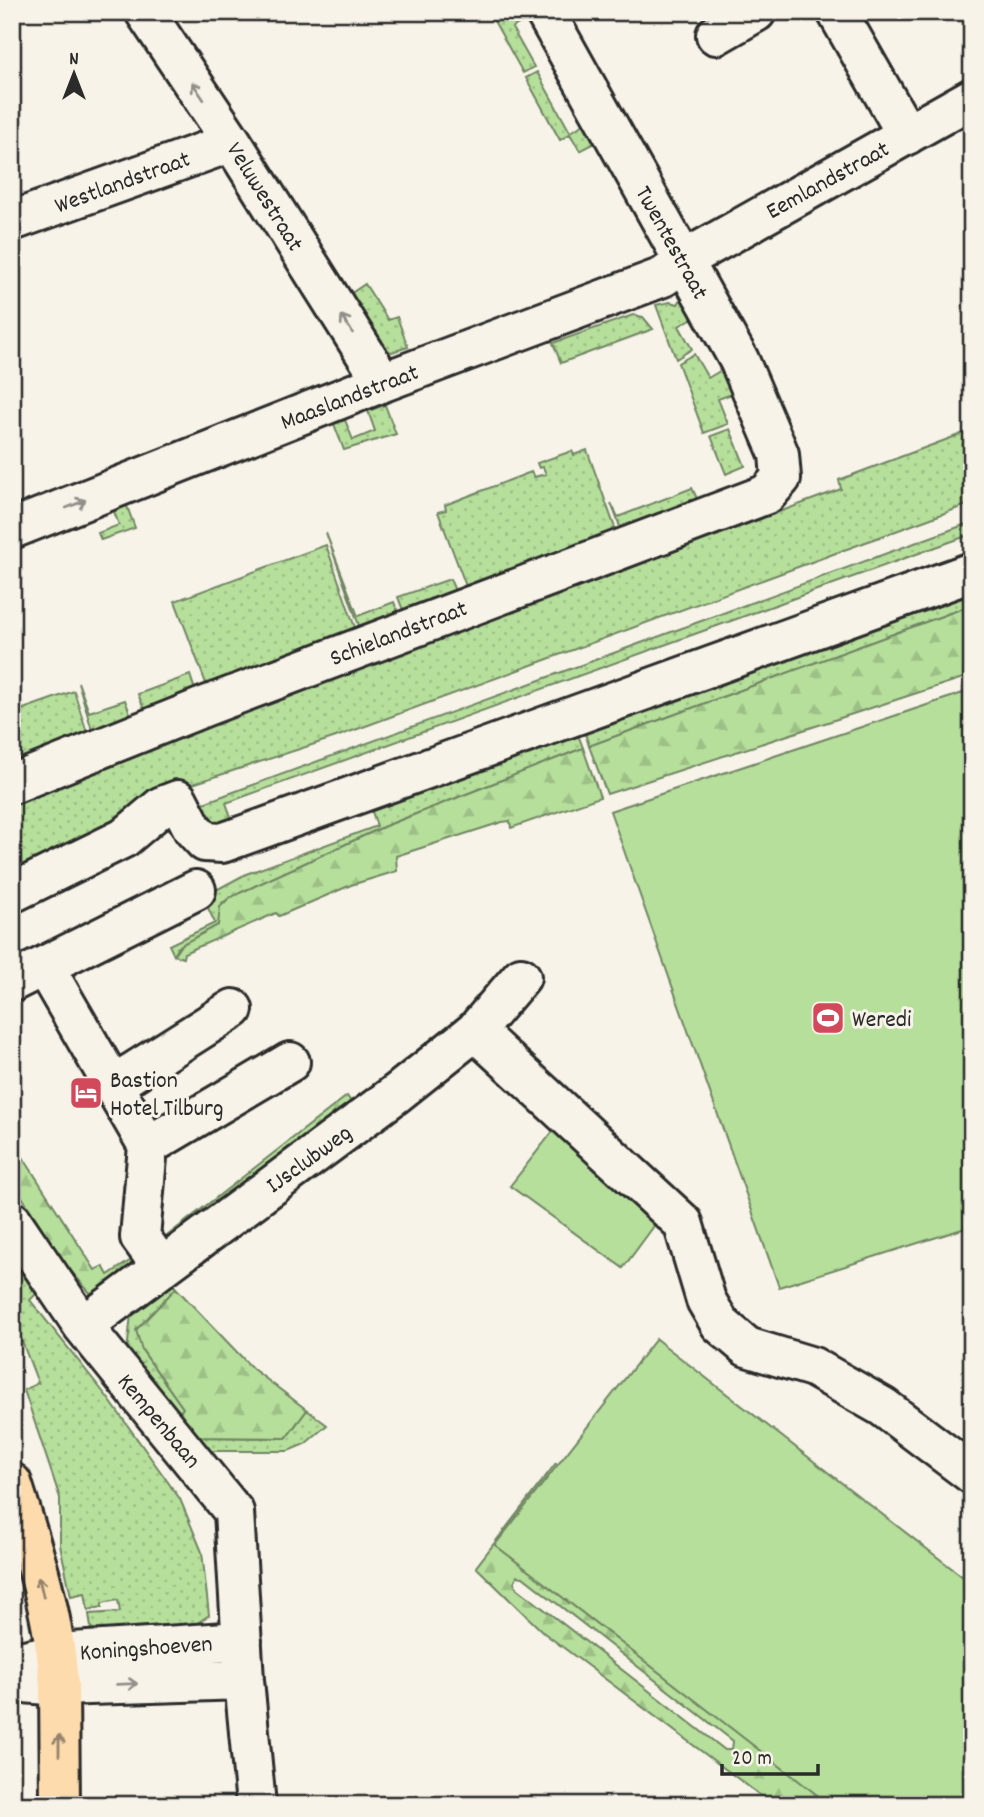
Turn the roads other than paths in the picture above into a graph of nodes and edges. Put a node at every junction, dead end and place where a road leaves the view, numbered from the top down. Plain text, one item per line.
1 (145, 12) edge
2 (545, 12) edge
3 (756, 12) edge
4 (837, 12) edge
5 (716, 35) dead end
6 (972, 98) edge
7 (907, 135) junction
8 (232, 142) junction
9 (12, 221) edge
10 (684, 262) junction
11 (383, 382) junction
12 (781, 478) joint
13 (12, 529) edge
14 (972, 572) edge
15 (12, 784) edge
16 (197, 890) dead end
17 (12, 893) edge
18 (28, 974) edge
19 (521, 977) dead end
20 (233, 1009) dead end
21 (475, 1031) junction
22 (290, 1062) dead end
23 (113, 1085) junction
24 (148, 1146) junction
25 (12, 1221) edge
26 (161, 1266) junction
27 (83, 1326) junction
28 (972, 1474) edge
29 (12, 1483) edge
30 (242, 1641) junction
31 (12, 1662) edge
32 (58, 1670) junction
33 (244, 1679) junction
34 (12, 1682) edge
35 (60, 1805) edge
36 (256, 1805) edge

8 -> 1 street, Veluwestraat
2 - 10 street, Twentestraat
3 - 5 street
4 - 7 street
6 - 7 street, Eemlandstraat
7 - 10 street, Eemlandstraat
8 - 9 street, Westlandstraat
11 -> 8 street, Veluwestraat
10 - 11 street, Maaslandstraat
10 - 12 street, Twentestraat
13 -> 11 street, Maaslandstraat
12 - 15 street, Schielandstraat
14 - 17 street
16 - 18 street
18 - 23 street
19 - 21 street, IJsclubweg
20 - 23 street
21 - 26 street, IJsclubweg
21 - 28 street
22 - 24 street
23 - 24 street
24 - 26 street
25 - 27 street, Kempenbaan
26 - 27 street, IJsclubweg
27 - 30 street, Kempenbaan
32 -> 29 main road
30 - 32 street, Koningshoeven
30 - 33 street, Koningshoeven
31 - 32 street, Koningshoeven
32 -> 33 street, Koningshoeven
32 - 34 street, Koningshoeven
35 -> 32 main road
33 - 36 street, Koningshoeven

